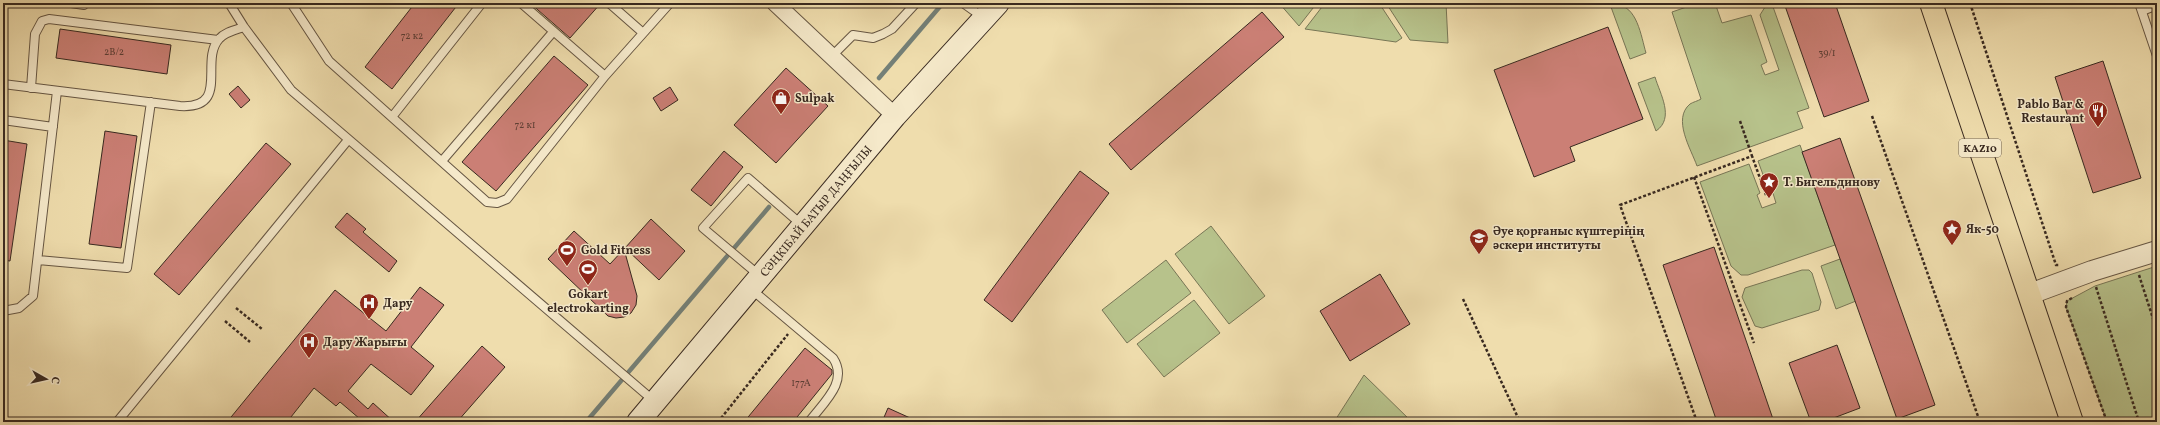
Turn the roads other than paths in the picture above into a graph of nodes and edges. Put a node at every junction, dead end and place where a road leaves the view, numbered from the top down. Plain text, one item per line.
1 (72, 3) edge
2 (84, 3) edge
3 (229, 3) edge
4 (291, 3) edge
5 (482, 3) edge
6 (521, 3) edge
7 (609, 3) edge
8 (670, 3) edge
9 (775, 3) edge
10 (916, 3) edge
11 (963, 3) edge
12 (1931, 3) edge
13 (2157, 5) edge
14 (2140, 7) edge
15 (991, 11) edge
16 (244, 27) junction
17 (553, 32) junction
18 (642, 32) junction
19 (218, 40) junction
20 (2157, 56) edge
21 (831, 57) junction
22 (605, 76) junction
23 (3, 84) edge
24 (31, 88) junction
25 (57, 91) junction
26 (151, 102) junction
27 (896, 116) junction
28 (392, 117) junction
29 (3, 120) edge
30 (53, 127) junction
31 (348, 140) junction
32 (442, 161) junction
33 (803, 226) junction
34 (2157, 251) edge
35 (38, 260) junction
36 (756, 283) junction
37 (2030, 294) junction
38 (3, 311) edge
39 (655, 402) junction
40 (116, 422) edge
41 (638, 422) edge
42 (809, 422) edge
43 (2072, 422) edge

1 - 2 lane
3 - 16 lane
4 - 28 lane
5 - 28 lane
6 - 17 lane
7 - 18 lane
8 - 18 lane
9 - 21 street
10 - 21 lane
11 - 15 lane
12 - 37 main road, KAZ10
13 - 14 lane
14 - 20 lane
15 - 27 main road, СӘҢКІБАЙ БАТЫР ДАҢҒЫЛЫ
16 - 19 lane
16 - 31 lane
17 - 22 lane
17 - 32 lane
18 - 22 lane
19 - 24 lane
19 - 26 lane
21 - 27 street
22 - 32 lane
23 - 24 lane
24 - 25 lane
25 - 26 lane
25 - 30 lane
26 - 35 lane
27 - 33 main road, СӘҢКІБАЙ БАТЫР ДАҢҒЫЛЫ
28 - 32 lane
29 - 30 lane
30 - 35 lane
31 - 39 lane
31 - 40 lane
33 - 36 main road, СӘҢКІБАЙ БАТЫР ДАҢҒЫЛЫ
33 - 36 lane
34 - 37 street
35 - 38 lane
36 - 39 main road, СӘҢКІБАЙ БАТЫР ДАҢҒЫЛЫ
36 - 42 lane
37 - 43 main road, KAZ10
39 - 41 main road, СӘҢКІБАЙ БАТЫР ДАҢҒЫЛЫ

